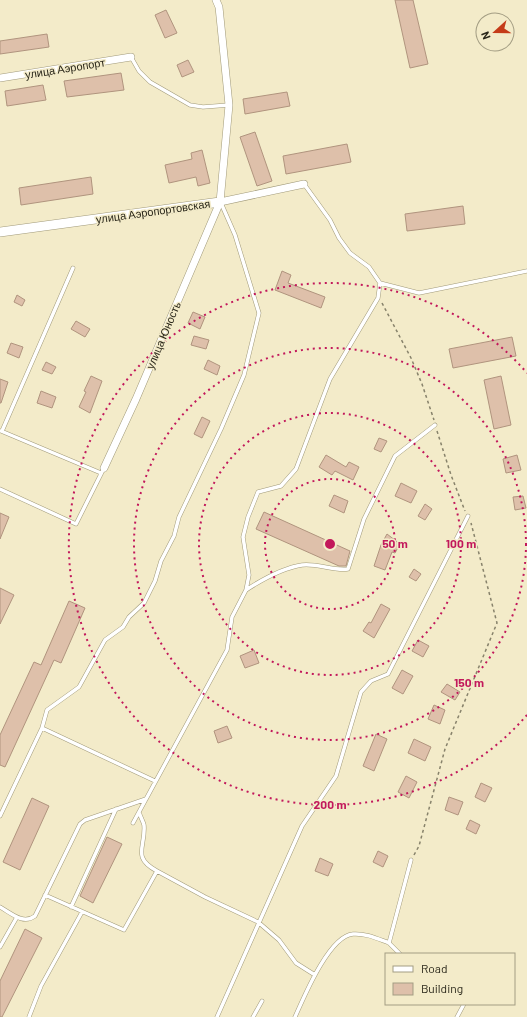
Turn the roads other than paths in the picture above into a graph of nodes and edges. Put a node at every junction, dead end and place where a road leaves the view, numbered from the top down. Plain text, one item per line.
1 (216, 0) edge
2 (131, 57) joint
3 (0, 78) edge
4 (229, 105) junction
5 (304, 184) joint
6 (220, 202) junction
7 (0, 232) edge
8 (73, 268) dead end
9 (527, 271) edge
10 (380, 283) junction
11 (435, 424) road end
12 (1, 431) edge
13 (102, 471) junction
14 (0, 488) edge
15 (468, 516) road end
16 (246, 590) junction
17 (42, 728) junction
18 (155, 781) junction
19 (146, 799) junction
20 (116, 809) junction
21 (139, 812) junction
22 (0, 816) edge
23 (133, 823) dead end
24 (411, 860) road end
25 (157, 872) junction
26 (45, 895) junction
27 (0, 907) edge
28 (71, 907) junction
29 (82, 912) junction
30 (17, 917) junction
31 (258, 922) junction
32 (389, 943) junction
33 (0, 948) edge
34 (399, 953) edge
35 (315, 975) junction
36 (262, 1001) dead end
37 (463, 1005) edge
38 (29, 1017) edge
39 (217, 1017) edge
40 (254, 1017) edge
41 (294, 1017) edge
42 (457, 1017) edge

1 - 4 street, улица Юность
2 - 3 street, улица Аэропорт
2 - 4 lane
4 - 6 street, улица Юность
5 - 6 street, улица Аэропортовская
5 - 10 lane
6 - 7 street, улица Аэропортовская
6 - 13 street, улица Юность
6 - 17 lane
8 - 12 lane
9 - 10 lane
10 - 16 lane
11 - 16 lane
12 - 13 lane
13 - 14 lane
15 - 31 lane
16 - 18 lane
17 - 18 lane
17 - 22 lane
18 - 19 lane
19 - 20 lane
19 - 21 lane
20 - 26 lane
20 - 28 lane
21 - 23 lane
21 - 25 lane
24 - 32 lane
25 - 29 lane
25 - 31 lane
26 - 28 lane
26 - 30 lane
27 - 30 lane
28 - 29 lane
29 - 38 lane
30 - 33 lane
31 - 35 lane
31 - 39 lane
32 - 34 lane
32 - 35 lane
35 - 41 lane
36 - 40 lane
37 - 42 lane

